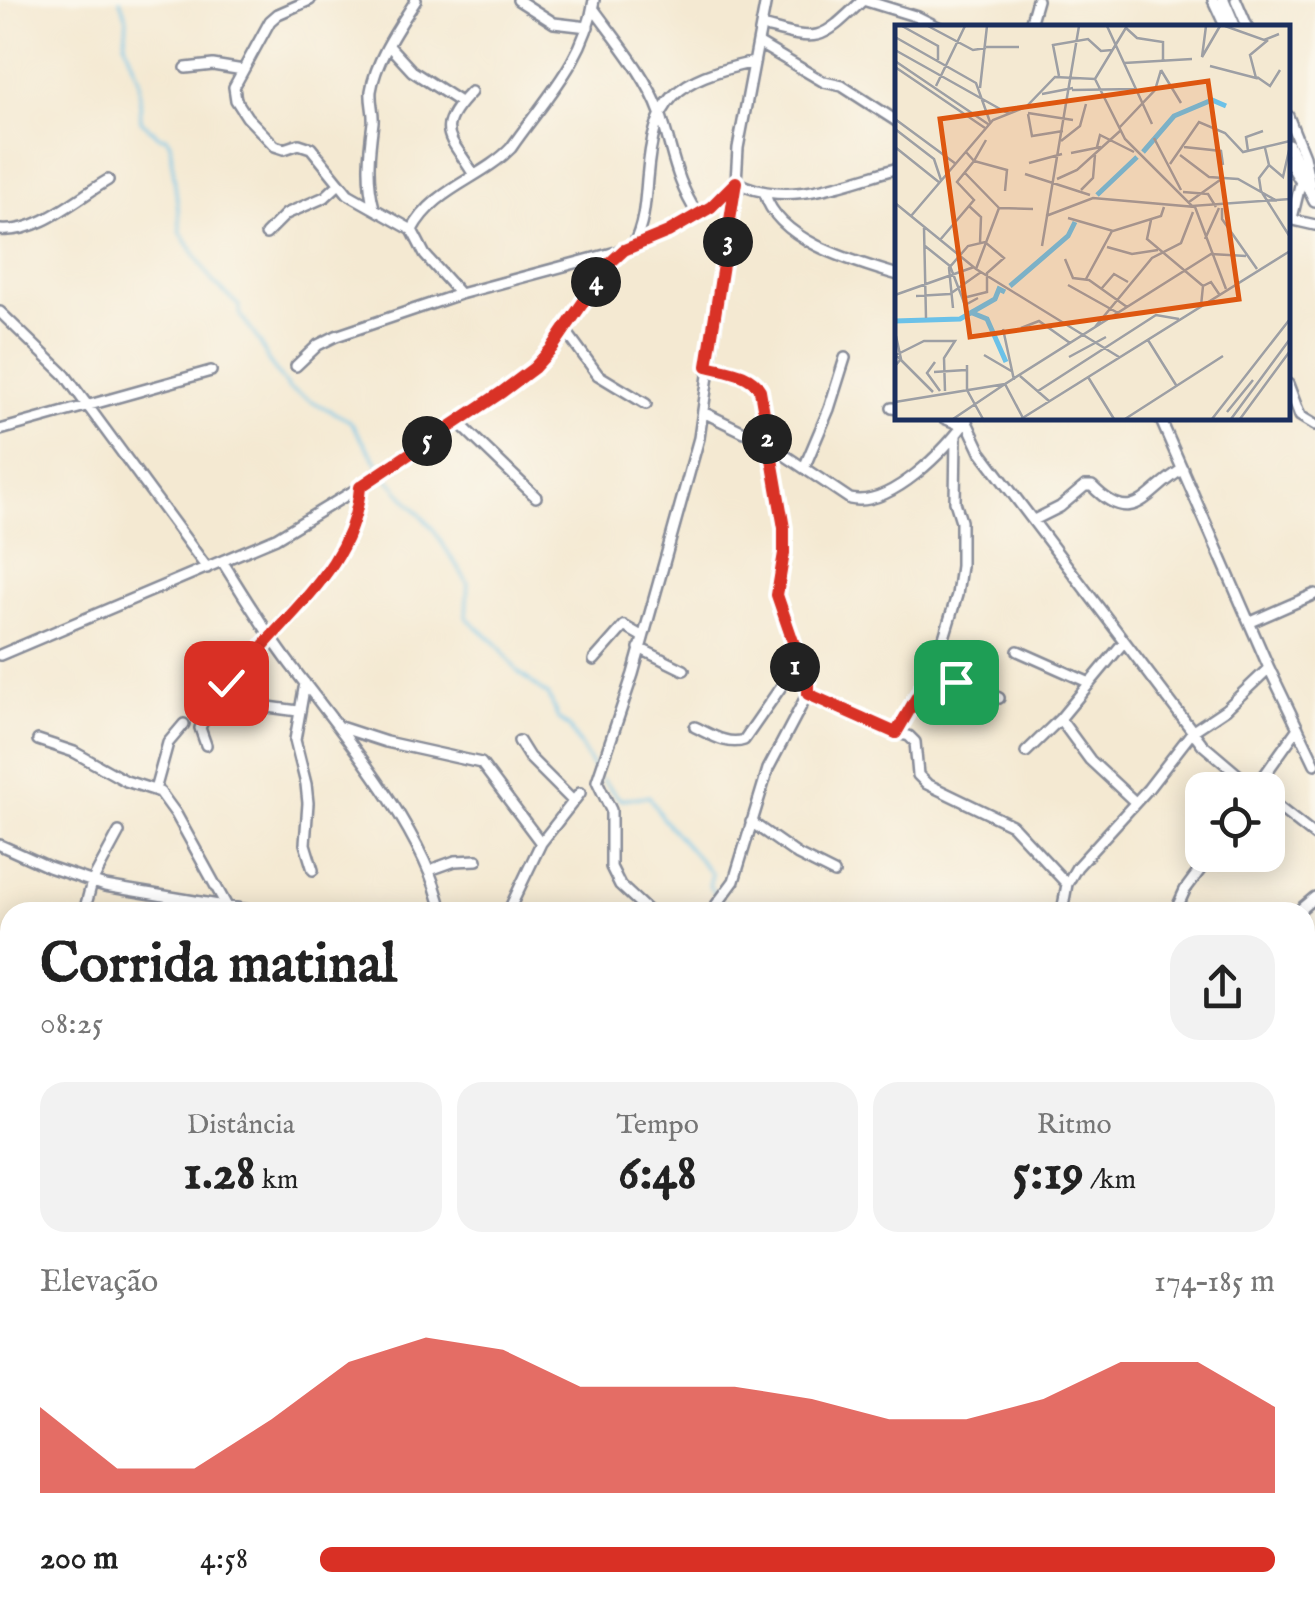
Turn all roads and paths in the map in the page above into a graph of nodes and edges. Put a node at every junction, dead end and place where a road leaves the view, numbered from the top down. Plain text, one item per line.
1 (310, 0) edge
2 (416, 0) edge
3 (518, 0) edge
4 (766, 0) edge
5 (863, 0) edge
6 (1037, 0) edge
7 (1214, 0) edge
8 (1223, 0) edge
9 (1236, 0) edge
10 (593, 4) edge
11 (934, 25) edge
12 (1030, 25) edge
13 (1225, 25) edge
14 (1234, 25) edge
15 (1247, 25) edge
16 (762, 26) junction
17 (588, 27) junction
18 (758, 43) junction
19 (389, 46) junction
20 (754, 62) junction
21 (186, 68) dead end
22 (242, 70) junction
23 (470, 92) dead end
24 (460, 102) junction
25 (659, 112) junction
26 (895, 120) edge
27 (1290, 121) edge
28 (1290, 149) edge
29 (1290, 163) edge
30 (895, 169) edge
31 (474, 175) junction
32 (108, 180) dead end
33 (736, 182) junction
34 (1301, 182) junction
35 (338, 185) junction
36 (765, 194) junction
37 (1313, 196) edge
38 (374, 208) junction
39 (698, 214) junction
40 (1290, 219) edge
41 (1315, 224) edge
42 (0, 230) edge
43 (412, 230) junction
44 (266, 234) dead end
45 (628, 248) junction
46 (895, 274) edge
47 (460, 294) junction
48 (0, 312) edge
49 (564, 330) junction
50 (846, 358) dead end
51 (296, 366) dead end
52 (707, 366) junction
53 (211, 371) dead end
54 (1290, 389) edge
55 (646, 404) dead end
56 (88, 406) junction
57 (703, 412) junction
58 (966, 420) edge
59 (1161, 420) edge
60 (457, 421) junction
61 (1315, 426) edge
62 (0, 430) edge
63 (766, 432) junction
64 (956, 436) junction
65 (768, 444) junction
66 (804, 468) junction
67 (1183, 469) junction
68 (360, 487) junction
69 (536, 496) dead end
70 (1034, 520) junction
71 (222, 561) junction
72 (207, 568) junction
73 (1315, 594) edge
74 (1251, 622) junction
75 (270, 636) junction
76 (643, 637) junction
77 (1123, 643) junction
78 (639, 648) junction
79 (1018, 651) dead end
80 (0, 655) edge
81 (594, 660) dead end
82 (936, 664) junction
83 (794, 668) junction
84 (1270, 668) junction
85 (684, 670) dead end
86 (1090, 682) junction
87 (230, 683) junction
88 (305, 683) junction
89 (808, 694) junction
90 (999, 698) dead end
91 (298, 711) junction
92 (1060, 719) junction
93 (184, 724) dead end
94 (337, 726) junction
95 (695, 727) dead end
96 (1298, 728) junction
97 (1193, 731) junction
98 (896, 733) junction
99 (38, 740) dead end
100 (519, 742) dead end
101 (206, 745) dead end
102 (1026, 752) dead end
103 (1315, 764) edge
104 (1235, 772) edge
105 (1267, 772) edge
106 (156, 790) junction
107 (1135, 802) junction
108 (1285, 812) edge
109 (751, 822) junction
110 (119, 832) dead end
111 (1315, 836) edge
112 (540, 843) junction
113 (0, 845) edge
114 (477, 860) dead end
115 (313, 870) dead end
116 (430, 870) junction
117 (1198, 872) edge
118 (834, 873) dead end
119 (92, 882) junction
120 (1067, 884) junction
121 (174, 898) junction
122 (87, 902) edge
123 (174, 902) edge
124 (194, 902) edge
125 (224, 902) edge
126 (439, 902) edge
127 (513, 902) edge
128 (638, 902) edge
129 (721, 902) edge
130 (1064, 902) edge
131 (1180, 902) edge

1 - 22 street
2 - 19 street
3 - 17 street
4 - 16 street
5 - 11 street
5 - 16 street
6 - 12 street
7 - 13 street
8 - 14 main road
9 - 15 street
10 - 17 street
10 - 25 street
16 - 18 street
17 - 31 street
18 - 20 street
18 - 26 street
19 - 24 street
19 - 38 street
20 - 25 street
20 - 33 street
21 - 22 street
22 - 35 street
23 - 24 street
24 - 31 street
25 - 39 street
25 - 45 street
27 - 37 street
28 - 37 main road
29 - 34 street
30 - 36 street
31 - 43 street
32 - 42 street
33 - 36 street
33 - 39 street
33 - 52 street
34 - 37 street
34 - 40 street
35 - 38 street
35 - 44 street
36 - 46 street
38 - 43 street
39 - 45 street
40 - 41 street
43 - 47 street
45 - 47 street
45 - 49 street
47 - 51 street
48 - 56 street
49 - 55 street
49 - 60 street
50 - 66 street
52 - 57 street
52 - 63 street
53 - 56 street
54 - 61 street
56 - 62 street
56 - 72 street
57 - 63 street
57 - 76 street
58 - 64 street
58 - 70 street
59 - 67 street
60 - 68 street
60 - 69 street
63 - 65 street
64 - 66 street
64 - 82 street
65 - 66 street
65 - 83 street
67 - 70 street
67 - 74 street
68 - 71 street
68 - 75 street
70 - 77 street
71 - 72 street
71 - 75 street
72 - 80 street
73 - 74 street
74 - 84 street
75 - 87 street
75 - 88 street
76 - 78 street
76 - 81 street
77 - 86 street
77 - 97 street
78 - 85 street
78 - 128 street
79 - 86 street
82 - 90 street
82 - 98 street
83 - 89 street
83 - 95 street
84 - 96 street
84 - 97 street
86 - 92 street
87 - 91 street
87 - 101 street
88 - 91 street
88 - 94 street
89 - 98 street
89 - 109 street
91 - 115 street
92 - 102 street
92 - 107 street
93 - 106 street
94 - 112 street
94 - 116 street
96 - 103 street
96 - 105 street
97 - 104 street
97 - 107 street
98 - 120 street
99 - 106 street
100 - 112 street
106 - 125 street
107 - 120 street
108 - 111 street
109 - 118 street
109 - 129 street
110 - 119 street
112 - 127 street
113 - 119 street
114 - 116 street
116 - 126 street
117 - 131 street
119 - 121 street
119 - 122 street
120 - 130 street
121 - 123 street
121 - 124 street

